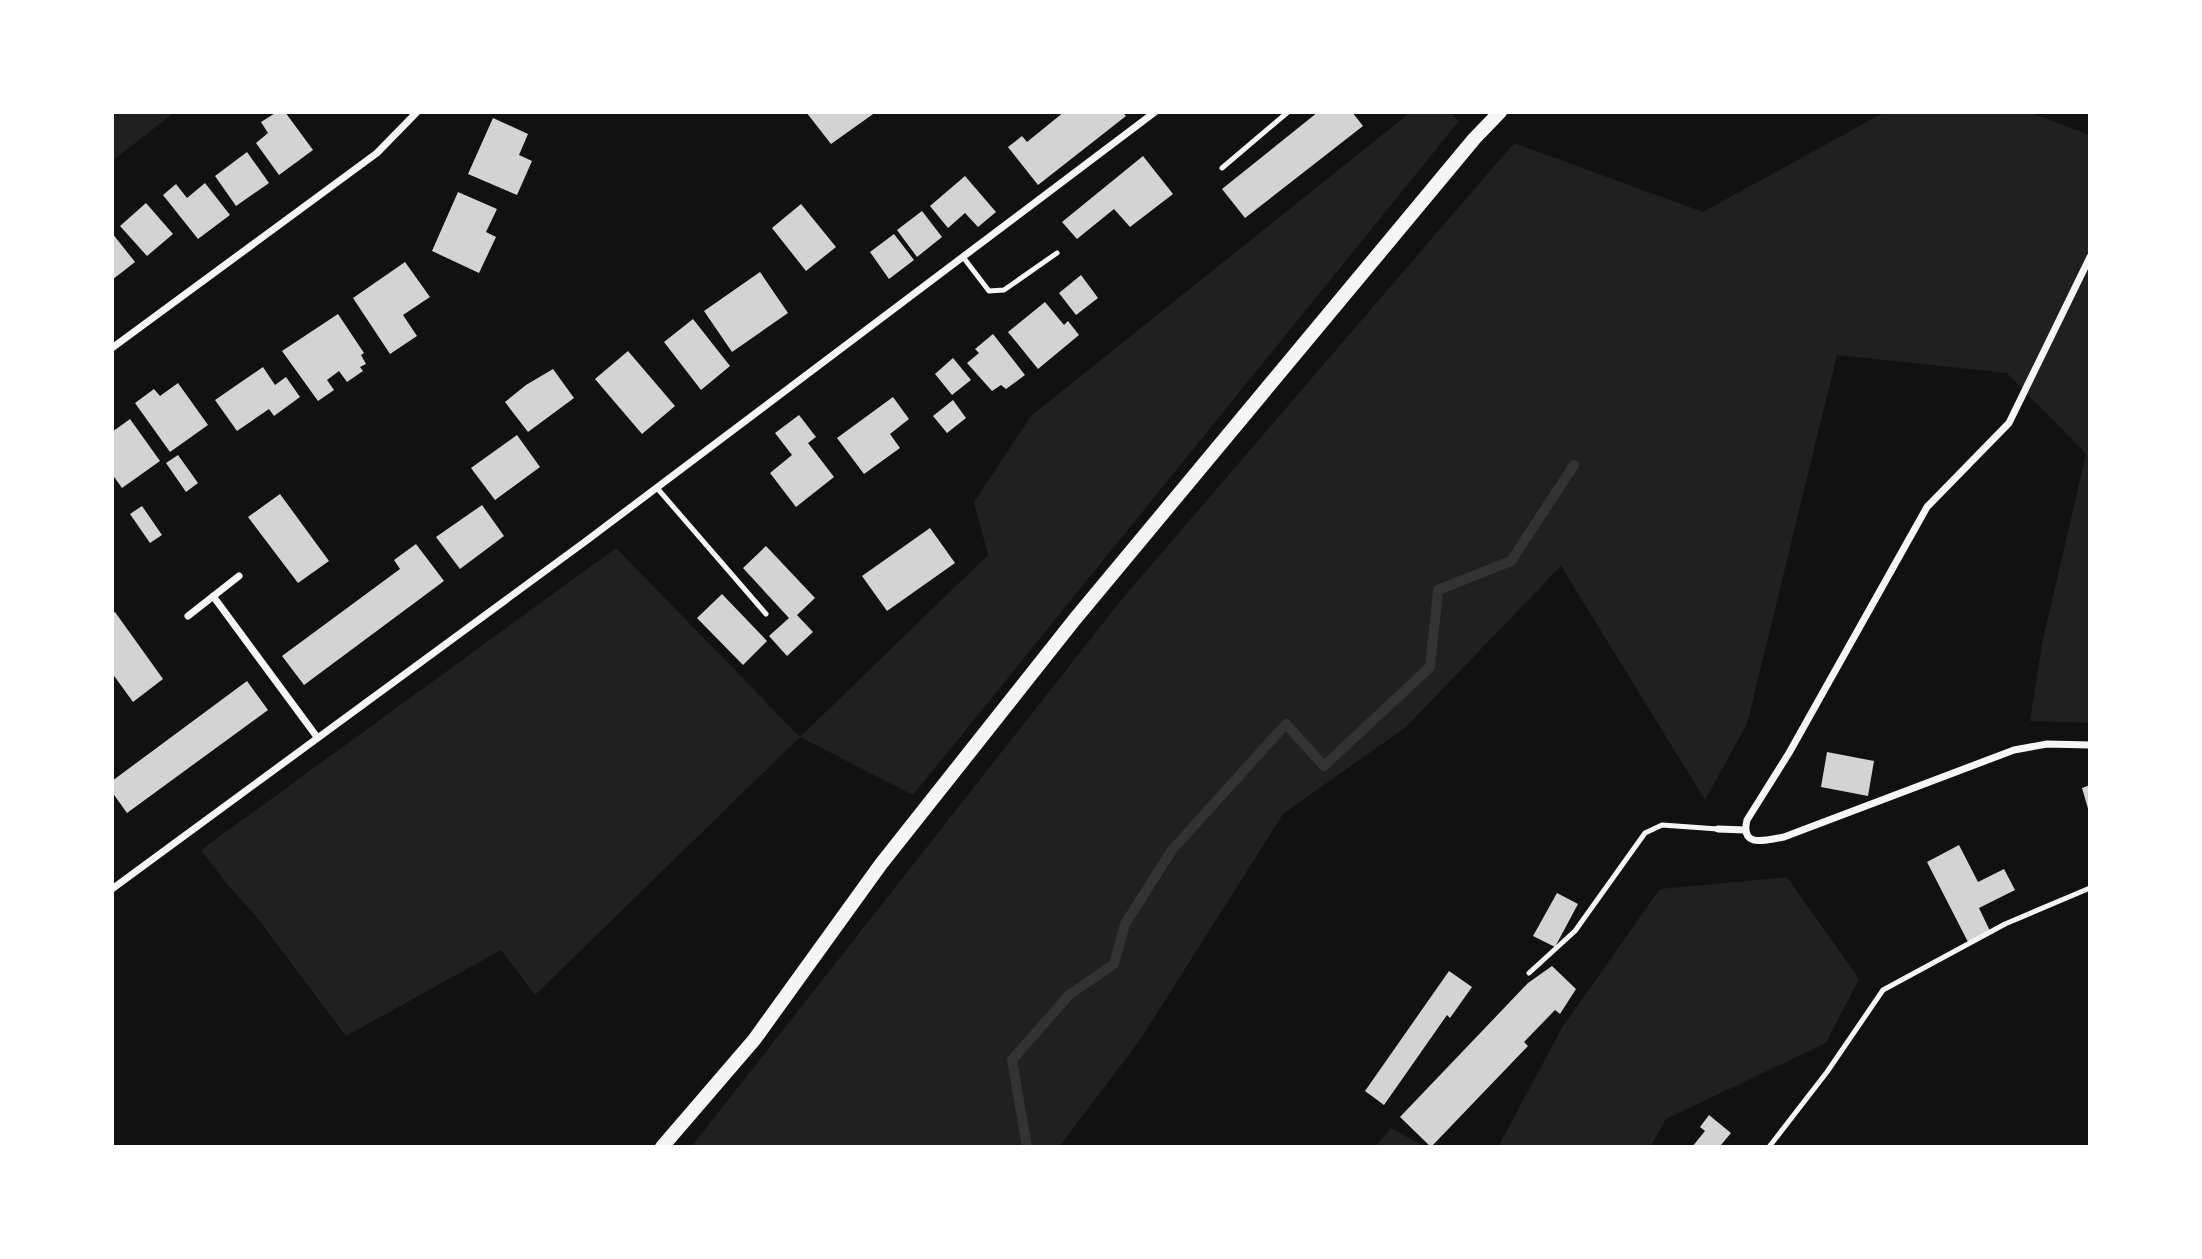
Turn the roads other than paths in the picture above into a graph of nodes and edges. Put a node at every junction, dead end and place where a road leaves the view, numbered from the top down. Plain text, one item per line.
1 (417, 112) edge
2 (1155, 112) edge
3 (1288, 112) edge
4 (1500, 112) edge
5 (1222, 168) dead end
6 (1057, 253) dead end
7 (963, 257) junction
8 (2090, 257) edge
9 (112, 348) edge
10 (657, 488) junction
11 (239, 576) dead end
12 (213, 596) junction
13 (766, 614) dead end
14 (188, 616) dead end
15 (317, 737) junction
16 (2090, 745) edge
17 (1718, 829) joint
18 (1745, 830) junction
19 (2090, 888) edge
20 (112, 889) edge
21 (1530, 973) dead end
22 (662, 1147) edge
23 (1769, 1147) edge

1 - 9 street
2 - 7 street
3 - 5 lane
4 - 22 main road
6 - 7 lane
7 - 10 street
8 - 18 street
10 - 13 lane
10 - 15 street
11 - 12 street
12 - 14 street
12 - 15 street
15 - 20 street
16 - 18 street
17 - 18 street
17 - 21 lane
19 - 23 lane

